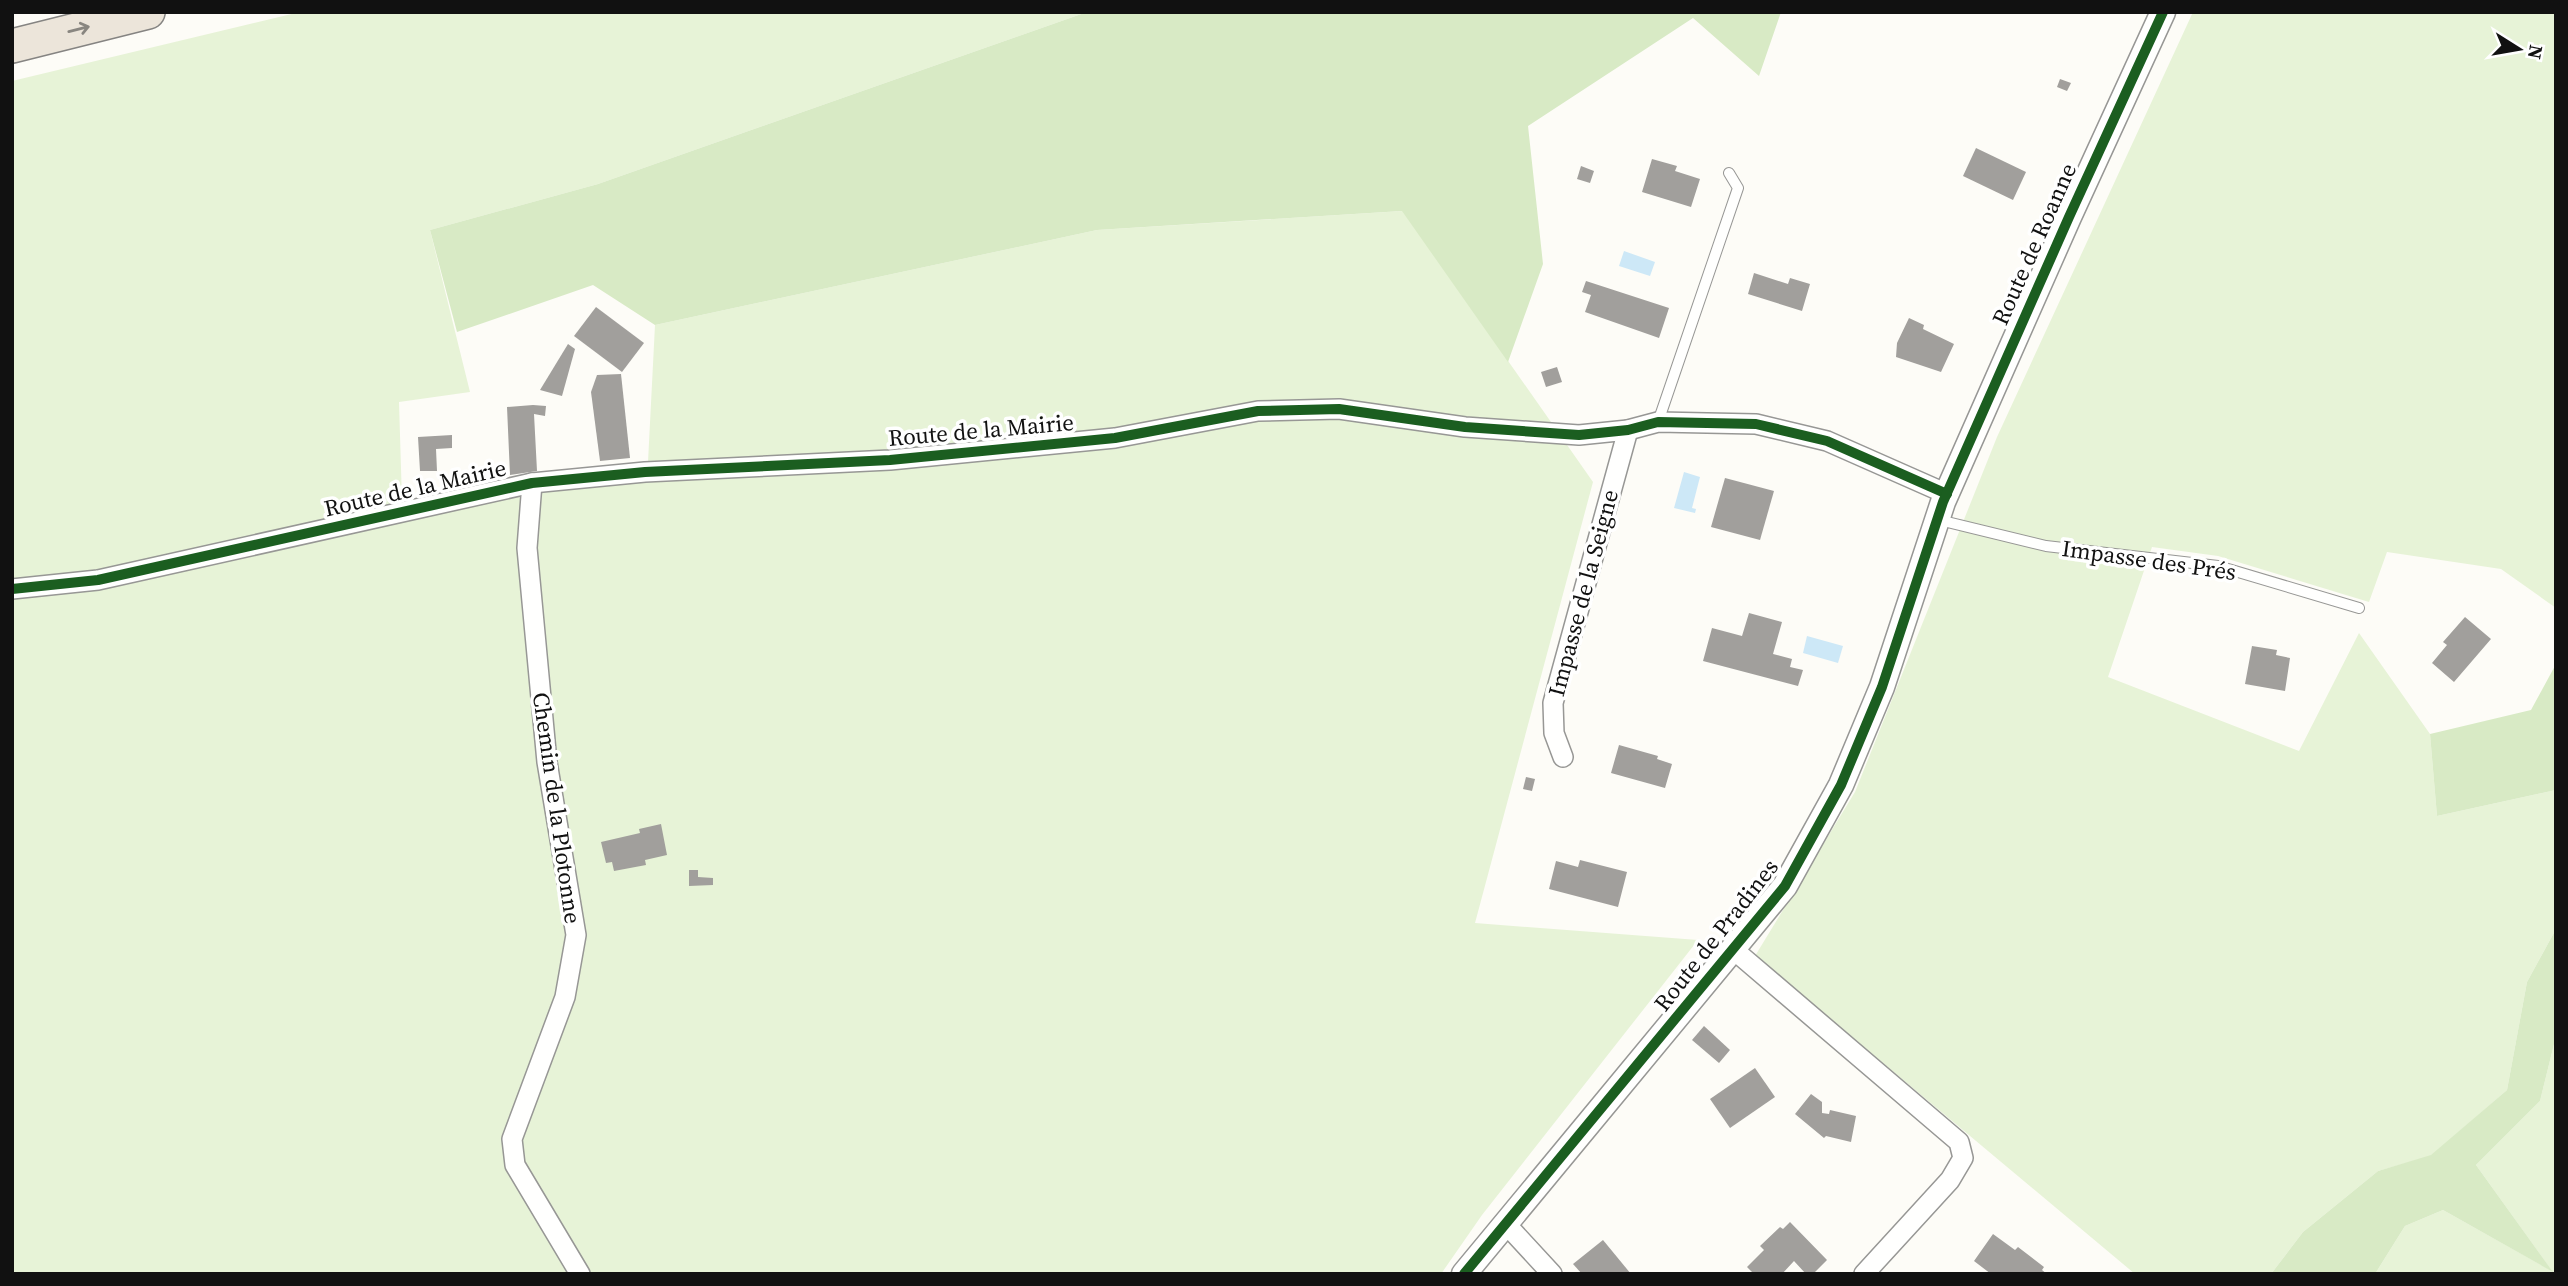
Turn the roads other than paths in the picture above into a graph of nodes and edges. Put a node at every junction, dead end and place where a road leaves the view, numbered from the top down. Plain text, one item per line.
1 (148, 12) edge
2 (2163, 12) edge
3 (12, 46) edge
4 (1729, 173) dead end
5 (1658, 422) junction
6 (1628, 430) junction
7 (532, 483) junction
8 (1947, 494) junction
9 (1937, 520) junction
10 (12, 589) edge
11 (2359, 608) dead end
12 (1563, 757) dead end
13 (1734, 950) junction
14 (1506, 1223) junction
15 (580, 1274) edge
16 (1464, 1274) edge
17 (1552, 1274) edge
18 (1864, 1274) edge

3 -> 1 highway
2 - 8 street, Route de Roanne
4 - 5 lane
5 - 6 street, Route de la Mairie
5 - 8 street, Route de la Mairie
6 - 7 street, Route de la Mairie
6 - 12 street, Impasse de la Seigne
7 - 10 street, Route de la Mairie
7 - 15 street, Chemin de la Plotonne
8 - 9 street, Route de Pradines
9 - 11 lane, Impasse des Prés
9 - 13 street, Route de Pradines
13 - 14 street, Route de Pradines
13 - 18 street
14 - 16 street, Route de Pradines
14 - 17 street

